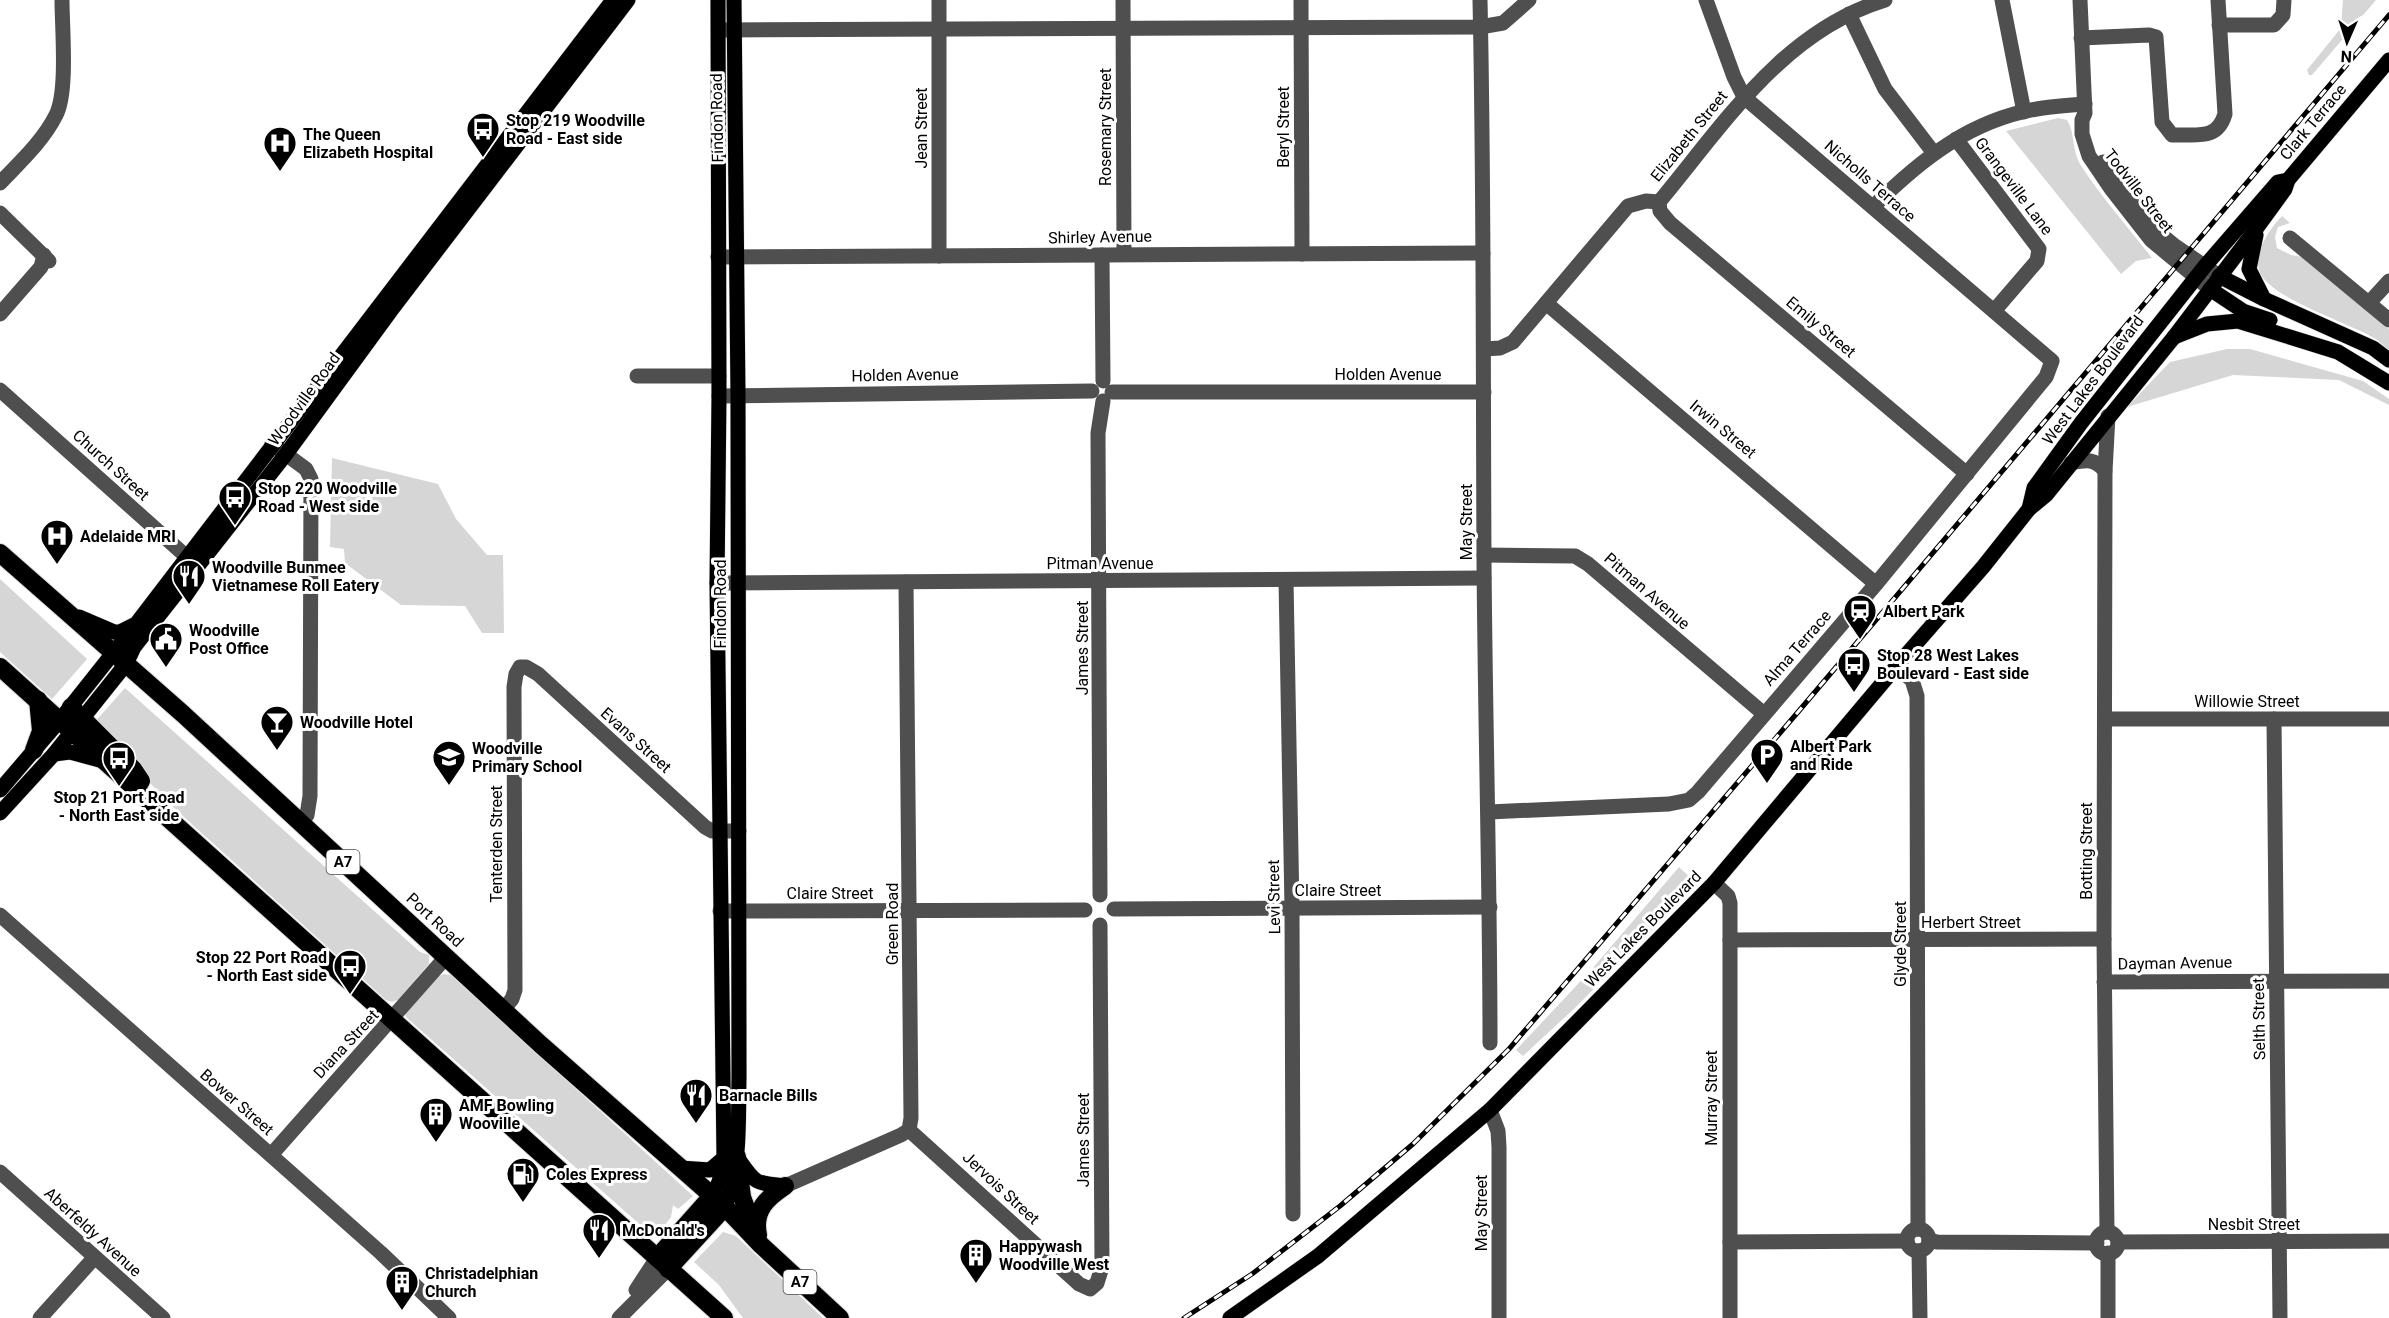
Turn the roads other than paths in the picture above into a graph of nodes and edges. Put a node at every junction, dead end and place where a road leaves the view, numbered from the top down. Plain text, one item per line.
1 (62, 0) edge
2 (613, 0) edge
3 (628, 0) edge
4 (718, 0) edge
5 (734, 0) edge
6 (939, 0) edge
7 (1122, 0) edge
8 (1300, 0) edge
9 (1480, 0) edge
10 (1529, 0) edge
11 (1707, 0) edge
12 (1885, 0) edge
13 (2002, 0) edge
14 (2079, 0) edge
15 (2218, 0) edge
16 (2284, 0) edge
17 (1849, 14) junction
18 (2219, 25) junction
19 (1301, 27) junction
20 (1480, 27) junction
21 (1123, 28) junction
22 (939, 29) junction
23 (726, 30) junction
24 (2082, 39) junction
25 (2389, 60) edge
26 (1744, 97) junction
27 (2085, 108) junction
28 (2024, 112) junction
29 (1956, 139) junction
30 (1933, 152) junction
31 (2288, 180) junction
32 (0, 183) edge
33 (1659, 202) junction
34 (1873, 207) junction
35 (0, 213) edge
36 (2256, 230) junction
37 (2290, 237) dead end
38 (2171, 250) joint
39 (1483, 253) junction
40 (1124, 254) junction
41 (1302, 254) junction
42 (1102, 255) junction
43 (939, 256) junction
44 (718, 257) junction
45 (737, 257) junction
46 (2200, 272) junction
47 (2220, 276) junction
48 (2389, 281) edge
49 (2210, 289) junction
50 (2264, 299) junction
51 (1546, 303) junction
52 (2369, 303) junction
53 (1994, 311) junction
54 (0, 314) edge
55 (2389, 320) edge
56 (2284, 335) junction
57 (2174, 337) junction
58 (1484, 349) junction
59 (2389, 360) edge
60 (2052, 361) joint
61 (637, 376) dead end
62 (719, 376) junction
63 (2389, 383) edge
64 (0, 390) edge
65 (1103, 391) junction
66 (1484, 392) junction
67 (719, 396) junction
68 (738, 396) junction
69 (2108, 416) junction
70 (272, 444) junction
71 (286, 454) junction
72 (2071, 463) junction
73 (2104, 471) junction
74 (1968, 474) junction
75 (2029, 509) junction
76 (0, 553) edge
77 (1484, 555) junction
78 (193, 562) junction
79 (1484, 578) junction
80 (1286, 580) junction
81 (1099, 581) junction
82 (906, 582) junction
83 (717, 583) junction
84 (738, 583) junction
85 (1876, 584) junction
86 (65, 610) junction
87 (138, 623) junction
88 (120, 658) junction
89 (0, 667) edge
90 (1896, 667) junction
91 (516, 674) joint
92 (38, 700) junction
93 (1764, 714) junction
94 (71, 719) junction
95 (2105, 719) junction
96 (2274, 719) junction
97 (2389, 719) edge
98 (34, 750) junction
99 (54, 754) junction
100 (106, 762) junction
101 (0, 790) edge
102 (160, 810) junction
103 (1489, 812) junction
104 (0, 813) edge
105 (301, 823) junction
106 (718, 831) junction
107 (739, 831) junction
108 (1714, 883) junction
109 (1100, 895) junction
110 (1490, 907) junction
111 (1292, 908) junction
112 (1114, 909) junction
113 (910, 910) junction
114 (1085, 910) junction
115 (720, 911) junction
116 (738, 911) junction
117 (0, 915) edge
118 (1100, 924) junction
119 (2104, 939) junction
120 (1730, 940) junction
121 (1918, 940) junction
122 (446, 957) junction
123 (2277, 980) junction
124 (2389, 981) edge
125 (2104, 982) junction
126 (503, 1010) junction
127 (393, 1019) junction
128 (1490, 1043) dead end
129 (1490, 1110) junction
130 (909, 1130) junction
131 (271, 1155) junction
132 (730, 1157) junction
133 (680, 1168) junction
134 (0, 1172) edge
135 (785, 1186) junction
136 (719, 1201) junction
137 (1293, 1214) dead end
138 (1919, 1240) junction
139 (2389, 1241) edge
140 (1730, 1242) junction
141 (2108, 1242) junction
142 (2280, 1242) junction
143 (761, 1245) junction
144 (94, 1258) junction
145 (662, 1264) junction
146 (1097, 1283) joint
147 (621, 1315) edge
148 (40, 1318) edge
149 (163, 1318) edge
150 (449, 1318) edge
151 (724, 1318) edge
152 (840, 1318) edge
153 (1230, 1318) edge
154 (1499, 1318) edge
155 (1730, 1318) edge
156 (1920, 1318) edge
157 (2108, 1318) edge
158 (2280, 1318) edge

1 - 32 street
2 - 70 main road, Woodville Road
3 - 71 main road, Woodville Road
4 - 23 main road, Findon Road
5 - 23 main road, Findon Road
6 - 22 street, Jean Street
7 - 21 street, Rosemary Street
8 - 19 street, Beryl Street
9 - 20 street, May Street
10 - 20 street
11 - 26 street, Nicholls Terrace
12 - 17 street, Elizabeth Street
13 - 28 street
14 - 24 street, Todville Street
15 - 18 street
16 - 18 street
17 - 26 street, Elizabeth Street
17 - 30 street
18 - 24 street
19 - 20 street
19 - 21 street
19 - 41 street, Beryl Street
20 - 39 street, May Street
21 - 22 street
21 - 40 street, Rosemary Street
22 - 23 street
22 - 43 street, Jean Street
23 - 44 main road, Findon Road
23 - 45 main road, Findon Road
24 - 27 street, Todville Street
25 - 31 main road, Clark Terrace
26 - 33 street, Elizabeth Street
26 - 34 street, Nicholls Terrace
27 - 28 street
27 - 38 street, Todville Street
28 - 29 street
29 - 30 street
29 - 53 street, Grangeville Lane
30 - 34 street
31 - 36 main road, Clark Terrace
31 - 46 main road, Clark Terrace
33 - 51 street, Elizabeth Street
33 - 74 street, Emily Street
34 - 53 street, Nicholls Terrace
35 - 54 street
36 - 47 main road, Clark Terrace
36 - 50 main road
37 - 52 street
38 - 46 street, West Lakes Boulevard
39 - 41 street, Shirley Avenue
39 - 58 street, May Street
40 - 41 street, Shirley Avenue
40 - 42 street, Shirley Avenue
42 - 43 street, Shirley Avenue
42 - 65 street, James Street
43 - 45 street, Shirley Avenue
44 - 45 street, Shirley Avenue
44 - 62 main road, Findon Road
45 - 68 main road, Findon Road
46 - 47 street, West Lakes Boulevard
46 - 49 street, West Lakes Boulevard
46 - 75 main road, West Lakes Boulevard
47 - 49 main road, West Lakes Boulevard
47 - 50 main road, West Lakes Boulevard
48 - 52 street
49 - 56 main road, West Lakes Boulevard
49 - 57 main road, West Lakes Boulevard
50 - 59 main road, West Lakes Boulevard
51 - 58 street, Elizabeth Street
51 - 85 street, Irwin Street
52 - 55 street
53 - 60 street, Nicholls Terrace
56 - 57 main road, West Lakes Boulevard
56 - 63 main road, West Lakes Boulevard
57 - 69 main road, West Lakes Boulevard
58 - 66 street, May Street
60 - 74 street, Alma Terrace
61 - 62 street
62 - 67 main road, Findon Road
64 - 78 street, Church Street
65 - 66 street, Holden Avenue
65 - 68 street, Holden Avenue
65 - 81 street, James Street
66 - 77 street, May Street
67 - 68 street, Holden Avenue
67 - 83 main road, Findon Road
68 - 84 main road, Findon Road
69 - 72 main road, West Lakes Boulevard
69 - 73 street, Botting Street
70 - 71 street
70 - 78 main road, Woodville Road
71 - 78 main road, Woodville Road
71 - 105 street
72 - 73 street
72 - 75 main road, West Lakes Boulevard
73 - 95 street, Botting Street
74 - 85 street, Alma Terrace
75 - 90 main road, West Lakes Boulevard
76 - 86 highway, Port Road / A7
77 - 79 street, May Street
77 - 93 street, Pitman Avenue
78 - 87 main road, Woodville Road
78 - 88 main road, Woodville Road
79 - 80 street, Pitman Avenue
79 - 103 street, May Street
80 - 81 street, Pitman Avenue
80 - 111 street, Levi Street
81 - 82 street, Pitman Avenue
81 - 109 street, James Street
82 - 84 street, Pitman Avenue
82 - 113 street, Green Road
83 - 84 street, Pitman Avenue
83 - 106 main road, Findon Road
84 - 107 main road, Findon Road
85 - 93 street, Alma Terrace
86 - 87 main road
86 - 88 highway, Port Road / A7
87 - 88 main road, Woodville Road
88 - 94 main road, Woodville Road
88 - 105 highway, Port Road / A7
89 - 92 highway
90 - 108 main road, West Lakes Boulevard
90 - 121 street, Glyde Street
91 - 106 street, Evans Street
91 - 126 street, Tenterden Street
92 - 94 highway
92 - 98 highway
93 - 103 street, Alma Terrace
94 - 98 main road, Woodville Road
94 - 99 main road, Woodville Road
94 - 100 highway
94 - 102 highway
95 - 96 street, Willowie Street
95 - 119 street, Botting Street
96 - 97 street, Willowie Street
96 - 123 street, Selth Street
98 - 101 main road, Woodville Road
99 - 100 main road
99 - 104 main road, Woodville Road
100 - 102 highway
102 - 127 highway
103 - 110 street, May Street
105 - 122 highway, Port Road / A7
106 - 107 street
106 - 115 main road, Findon Road
107 - 116 main road, Findon Road
108 - 120 street, Murray Street
108 - 129 main road, West Lakes Boulevard
109 - 112 street
109 - 114 street
110 - 111 street, Claire Street
110 - 128 street, May Street
111 - 112 street, Claire Street
111 - 137 street, Levi Street
112 - 118 street
113 - 114 street, Claire Street
113 - 116 street, Claire Street
113 - 130 street, Green Road
114 - 118 street
115 - 116 street, Claire Street
115 - 132 main road, Findon Road
116 - 132 main road, Findon Road
117 - 131 street, Bower Street
118 - 146 street, James Street
119 - 121 street, Herbert Street
119 - 125 street, Botting Street
120 - 121 street, Herbert Street
120 - 140 street, Murray Street
121 - 138 street, Glyde Street
122 - 126 highway, Port Road / A7
122 - 127 street, Diana Street
123 - 124 street, Dayman Avenue
123 - 125 street, Dayman Avenue
123 - 142 street, Selth Street
125 - 141 street, Botting Street
126 - 133 highway, Port Road / A7
127 - 131 street, Diana Street
127 - 145 highway
129 - 153 main road, West Lakes Boulevard
129 - 154 street, May Street
130 - 135 street
130 - 146 street, Jervois Street
131 - 150 street, Bower Street
132 - 133 main road
132 - 135 main road
132 - 136 main road, Findon Road
132 - 143 highway
133 - 136 highway, Port Road / A7
134 - 144 street, Aberfeldy Avenue
135 - 143 highway
136 - 143 highway, Port Road / A7
136 - 145 highway
138 - 140 street, Nesbit Street
138 - 141 street, Nesbit Street
138 - 156 street, Glyde Street
139 - 142 street, Nesbit Street
140 - 155 street, Murray Street
141 - 142 street, Nesbit Street
141 - 157 street, Botting Street
142 - 158 street, Selth Street
143 - 152 highway, Port Road / A7
144 - 148 street
144 - 149 street, Aberfeldy Avenue
145 - 147 street
145 - 151 highway

